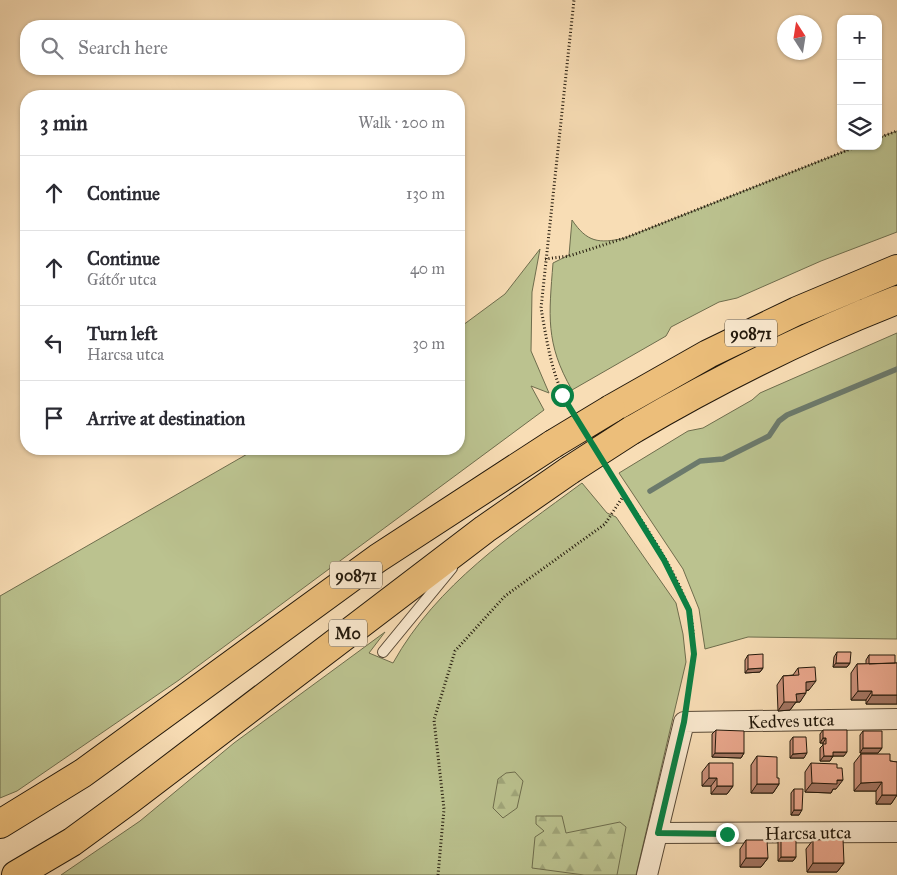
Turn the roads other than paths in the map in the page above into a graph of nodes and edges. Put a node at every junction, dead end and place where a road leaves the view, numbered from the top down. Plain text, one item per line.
1 (897, 269) edge
2 (897, 300) edge
3 (485, 529) junction
4 (383, 652) dead end
5 (897, 718) edge
6 (0, 824) edge
7 (897, 832) edge
8 (658, 833) junction
9 (16, 875) edge
10 (647, 875) edge

1 - 6 highway, 90871, bridge
2 - 3 highway, M0, bridge
3 - 4 lane
3 - 9 highway, M0
5 - 8 street, Kedves utca
7 - 8 street, Harcsa utca
8 - 10 street

